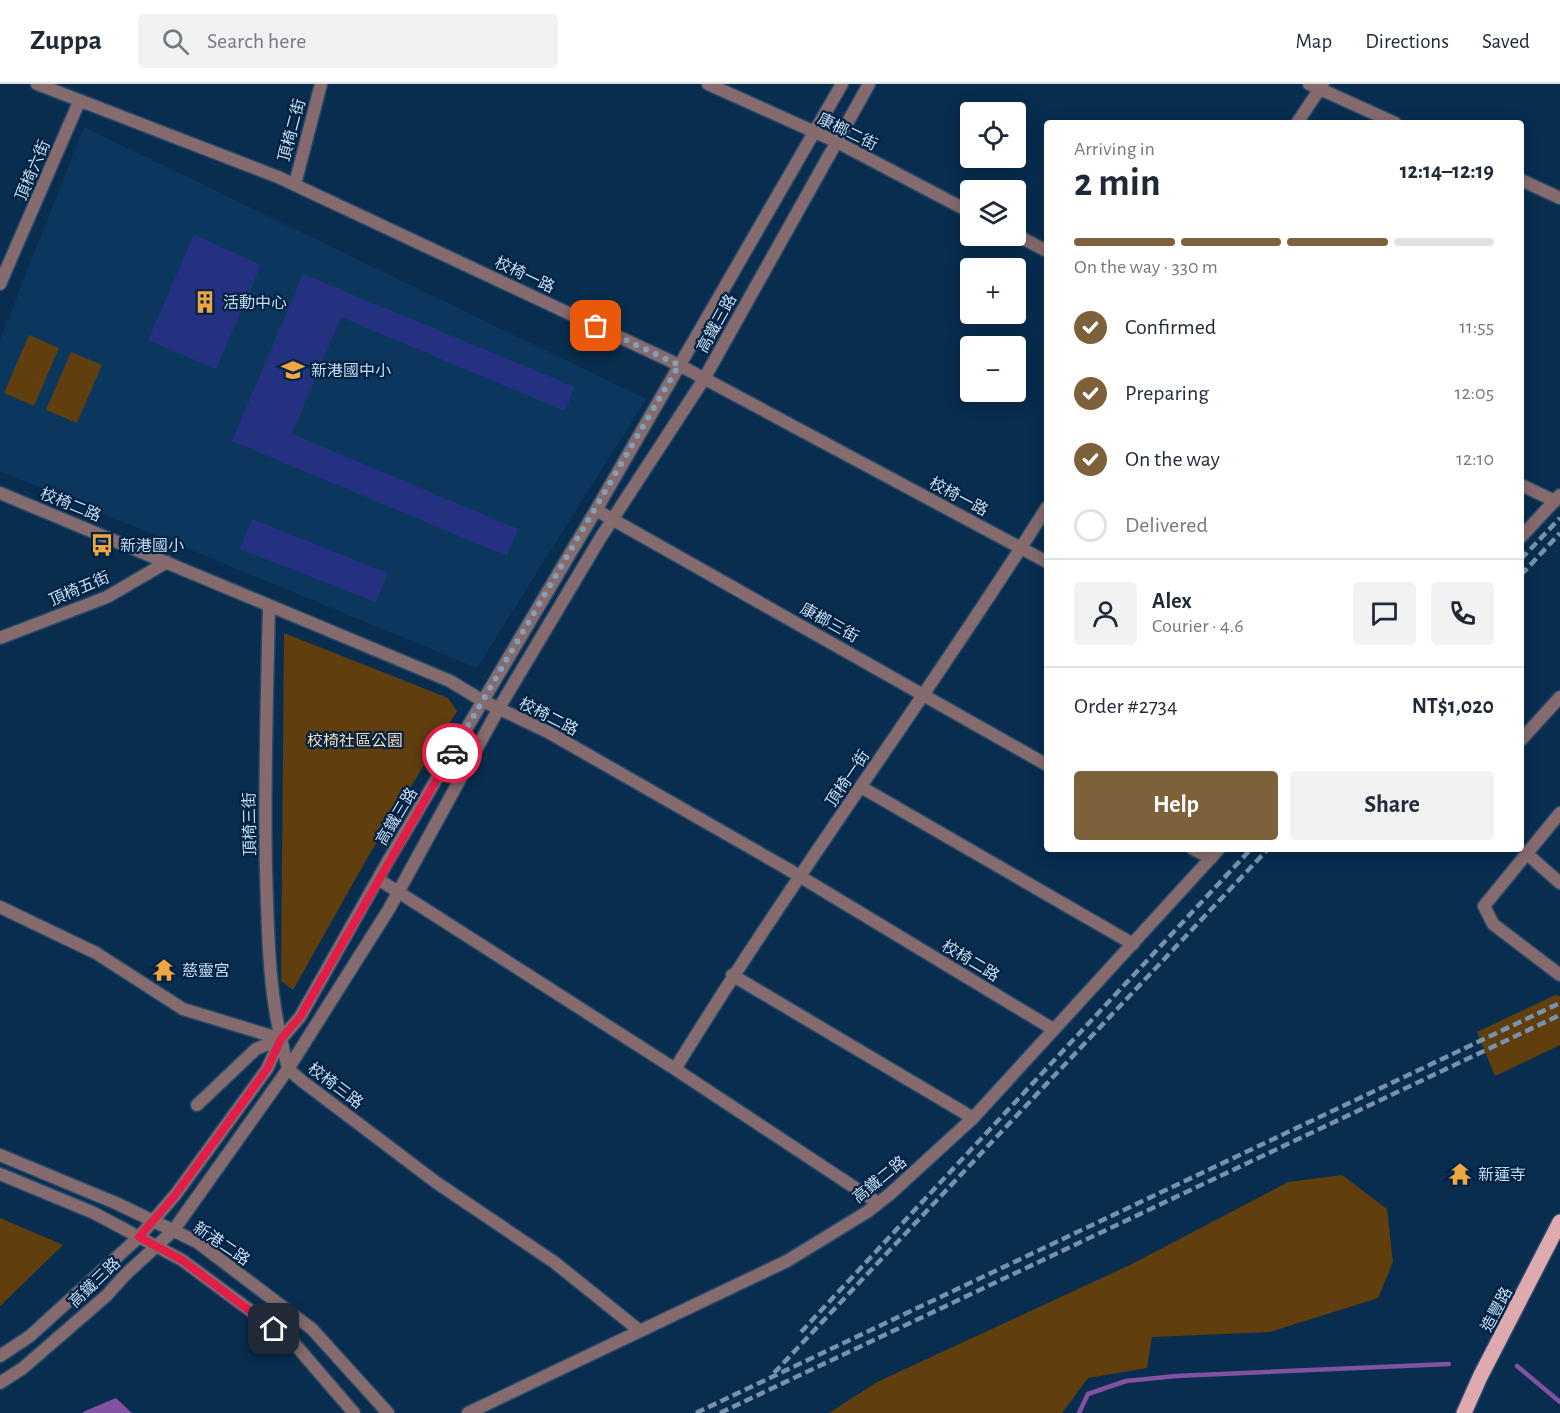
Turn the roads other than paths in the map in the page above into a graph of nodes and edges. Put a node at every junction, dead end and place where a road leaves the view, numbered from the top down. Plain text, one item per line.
1 (37, 84) edge
2 (321, 84) edge
3 (708, 84) edge
4 (842, 84) edge
5 (869, 84) edge
6 (1317, 86) edge
7 (79, 102) junction
8 (1299, 120) edge
9 (1389, 120) edge
10 (814, 132) junction
11 (837, 142) junction
12 (1524, 181) edge
13 (295, 184) junction
14 (1560, 198) edge
15 (960, 207) edge
16 (1026, 240) edge
17 (1044, 249) edge
18 (0, 284) edge
19 (679, 365) junction
20 (704, 379) junction
21 (1524, 486) edge
22 (0, 493) edge
23 (1557, 498) edge
24 (596, 510) junction
25 (1044, 512) edge
26 (613, 520) junction
27 (1524, 534) edge
28 (1021, 548) junction
29 (1044, 560) edge
30 (167, 562) junction
31 (269, 606) junction
32 (0, 638) edge
33 (923, 693) junction
34 (1560, 697) edge
35 (483, 701) junction
36 (499, 708) junction
37 (1524, 737) edge
38 (1044, 763) edge
39 (861, 787) junction
40 (1560, 813) edge
41 (1215, 854) edge
42 (1527, 854) junction
43 (799, 876) junction
44 (378, 879) junction
45 (1560, 883) edge
46 (398, 893) junction
47 (0, 907) edge
48 (1133, 944) junction
49 (732, 975) junction
50 (1560, 975) edge
51 (1053, 1029) junction
52 (281, 1039) junction
53 (288, 1069) junction
54 (675, 1069) junction
55 (197, 1105) dead end
56 (973, 1118) junction
57 (0, 1155) edge
58 (0, 1174) edge
59 (878, 1203) junction
60 (153, 1220) junction
61 (1560, 1222) edge
62 (173, 1231) junction
63 (139, 1237) junction
64 (156, 1247) junction
65 (640, 1331) junction
66 (0, 1356) edge
67 (0, 1383) edge
68 (354, 1413) edge
69 (388, 1413) edge
70 (468, 1413) edge
71 (1464, 1413) edge

1 - 7 street, 校椅一路
2 - 13 street, 頂椅二街
3 - 10 street, 康榔二街
4 - 10 street, 高鐵三路
5 - 11 street, 高鐵三路
6 - 8 street
6 - 9 street
7 - 13 street, 校椅一路
7 - 18 street, 頂椅六街
10 - 11 street, 康榔二街
10 - 19 street, 高鐵三路
11 - 15 street, 康榔二街
11 - 20 street, 高鐵三路
12 - 14 street
13 - 19 street, 校椅一路
16 - 17 street
19 - 20 street, 校椅一路
19 - 24 street, 高鐵三路
20 - 26 street, 高鐵三路
20 - 28 street, 校椅一路
21 - 23 street
22 - 30 street, 校椅二路
23 - 27 street
24 - 26 street, 康榔三街
24 - 35 street, 高鐵三路
25 - 28 street, 頂椅一街
26 - 33 street, 康榔三街
26 - 36 street, 高鐵三路
28 - 29 street, 校椅一路
28 - 33 street, 頂椅一街
30 - 31 street, 校椅二路
30 - 32 street, 頂椅五街
31 - 35 street, 校椅二路
31 - 52 street, 頂椅三街
33 - 38 street, 康榔三街
33 - 39 street, 頂椅一街
34 - 37 street
35 - 36 street, 校椅二路
35 - 44 street, 高鐵三路
36 - 43 street, 校椅二路
36 - 46 street, 高鐵三路
39 - 43 street, 頂椅一街
39 - 48 street
40 - 42 street
41 - 48 street, 高鐵二路
42 - 45 street
42 - 50 street
43 - 49 street, 頂椅一街
43 - 51 street, 校椅二路
44 - 46 street
44 - 52 street, 高鐵三路
46 - 53 street, 高鐵三路
46 - 54 street
47 - 52 street
48 - 51 street, 高鐵二路
49 - 54 street, 頂椅一街
49 - 56 street
51 - 56 street, 高鐵二路
52 - 53 street, 校椅三路
52 - 55 street
52 - 60 street, 高鐵三路
53 - 62 street, 高鐵三路
53 - 65 street, 校椅三路
54 - 59 street
56 - 59 street, 高鐵二路
57 - 60 street, 新港二路
58 - 63 street
59 - 65 street, 高鐵二路
60 - 62 street, 新港二路
60 - 63 street, 高鐵三路
61 - 71 main road, 造豐路
62 - 64 street, 高鐵三路
62 - 69 street, 新港二路
63 - 64 street
63 - 66 street, 高鐵三路
64 - 67 street, 高鐵三路
64 - 68 street
65 - 70 street, 高鐵二路

